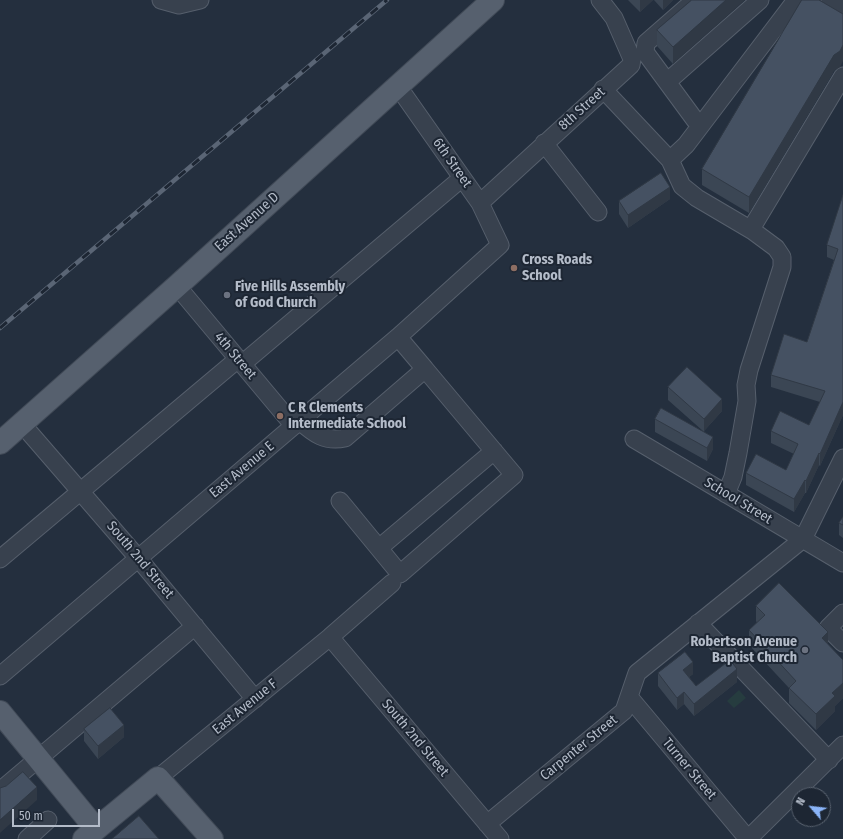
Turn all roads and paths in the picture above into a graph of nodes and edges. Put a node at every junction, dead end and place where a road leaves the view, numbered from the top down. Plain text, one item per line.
1 (161, 0) edge
2 (200, 0) edge
3 (493, 0) edge
4 (600, 0) edge
5 (695, 0) edge
6 (760, 0) edge
7 (796, 0) edge
8 (830, 0) edge
9 (843, 10) edge
10 (843, 76) edge
11 (667, 82) junction
12 (397, 85) junction
13 (603, 89) junction
14 (702, 124) junction
15 (544, 143) junction
16 (670, 160) junction
17 (462, 178) junction
18 (480, 203) junction
19 (598, 212) dead end
20 (751, 229) junction
21 (500, 245) joint
22 (177, 286) junction
23 (398, 337) junction
24 (240, 362) junction
25 (425, 369) junction
26 (297, 423) junction
27 (22, 424) junction
28 (634, 439) dead end
29 (0, 442) edge
30 (494, 451) junction
31 (843, 458) edge
32 (835, 488) edge
33 (81, 491) junction
34 (726, 494) junction
35 (340, 501) dead end
36 (803, 540) junction
37 (379, 548) junction
38 (138, 558) junction
39 (0, 559) edge
40 (843, 563) edge
41 (392, 583) dead end
42 (843, 613) edge
43 (698, 623) junction
44 (195, 626) junction
45 (330, 638) junction
46 (843, 643) edge
47 (0, 676) edge
48 (630, 698) junction
49 (255, 699) junction
50 (0, 712) edge
51 (843, 745) edge
52 (39, 758) junction
53 (829, 760) junction
54 (158, 778) junction
55 (0, 791) edge
56 (48, 820) dead end
57 (487, 824) junction
58 (90, 834) edge
59 (27, 839) edge
60 (212, 839) edge
61 (500, 839) edge
62 (748, 839) edge

1 - 2 street
3 - 12 main road, East Avenue D
4 - 13 street, 8th Street
5 - 11 street
6 - 11 street
7 - 14 street
8 - 9 street
10 - 20 street
11 - 14 street
12 - 17 street, 6th Street
12 - 22 main road, East Avenue D
13 - 15 street, 8th Street
13 - 16 street
14 - 16 street
15 - 18 street, 8th Street
15 - 19 street
16 - 20 street
17 - 18 street, 6th Street
17 - 24 street
18 - 21 street, 6th Street
20 - 34 street
21 - 23 street, East Avenue E
22 - 24 street, 4th Street
22 - 27 main road, East Avenue D
23 - 25 street
23 - 26 street, East Avenue E
24 - 26 street, 4th Street
24 - 33 street
25 - 26 street, 4th Street
25 - 30 street
26 - 38 street, East Avenue E
27 - 29 main road, East Avenue D
27 - 33 street, South 2nd Street
28 - 34 street, School Street
30 - 37 street
30 - 37 street
31 - 32 street
32 - 36 street
33 - 38 street, South 2nd Street
33 - 39 street
34 - 36 street, School Street
35 - 37 street
36 - 40 street, School Street
36 - 43 street, Carpenter Street
38 - 44 street, South 2nd Street
38 - 47 street, East Avenue E
41 - 45 street, East Avenue F
42 - 46 street
43 - 48 street, Carpenter Street
43 - 53 street
44 - 49 street, South 2nd Street
44 - 52 street
45 - 49 street, East Avenue F
45 - 57 street, South 2nd Street
48 - 57 street, Carpenter Street
48 - 62 street, Turner Street
49 - 54 street, East Avenue F
50 - 52 main road
51 - 53 street
52 - 55 street
52 - 58 main road
53 - 62 street
54 - 58 main road, East Avenue F
54 - 60 main road
56 - 59 street
57 - 61 street, South 2nd Street

